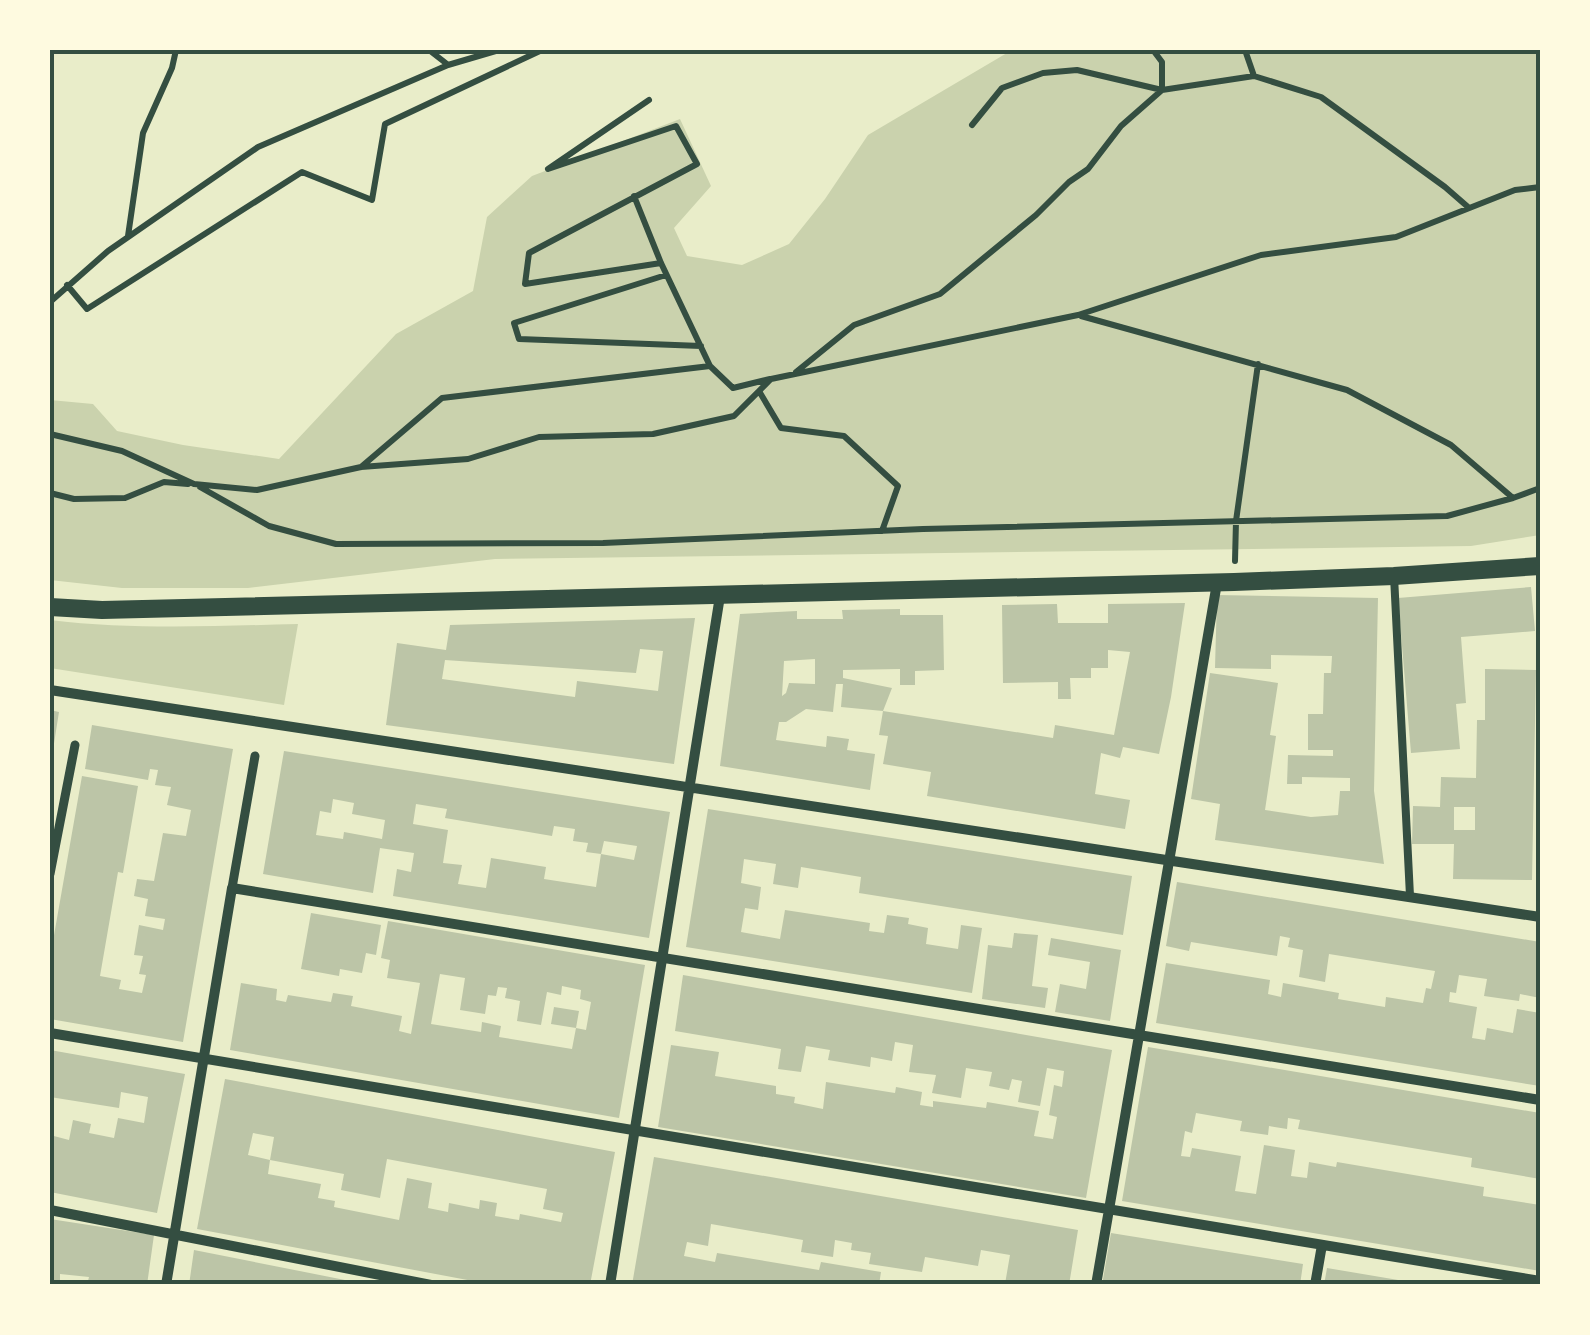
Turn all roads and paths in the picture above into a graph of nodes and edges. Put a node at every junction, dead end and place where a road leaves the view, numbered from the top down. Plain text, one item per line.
1 (176, 50) edge
2 (429, 50) edge
3 (499, 50) edge
4 (542, 50) edge
5 (1153, 50) edge
6 (1245, 50) edge
7 (448, 65) junction
8 (1254, 76) junction
9 (1162, 90) junction
10 (649, 100) dead end
11 (972, 125) dead end
12 (1540, 186) edge
13 (634, 196) junction
14 (1468, 207) junction
15 (128, 238) junction
16 (660, 263) junction
17 (666, 275) junction
18 (67, 285) junction
19 (50, 302) edge
20 (1078, 315) junction
21 (701, 346) junction
22 (1258, 364) junction
23 (710, 366) junction
24 (794, 372) junction
25 (772, 378) junction
26 (759, 391) junction
27 (50, 434) edge
28 (361, 467) junction
29 (194, 484) junction
30 (1540, 488) edge
31 (50, 493) edge
32 (1513, 498) junction
33 (1236, 521) junction
34 (882, 531) junction
35 (1540, 566) edge
36 (1394, 576) junction
37 (1226, 582) junction
38 (720, 596) junction
39 (50, 606) edge
40 (50, 690) edge
41 (75, 745) dead end
42 (254, 756) dead end
43 (689, 787) junction
44 (1169, 862) junction
45 (50, 874) edge
46 (232, 888) junction
47 (1410, 896) junction
48 (1540, 917) edge
49 (662, 958) junction
50 (50, 1033) edge
51 (1139, 1035) junction
52 (203, 1059) junction
53 (1540, 1100) edge
54 (635, 1130) junction
55 (1109, 1209) junction
56 (50, 1210) edge
57 (174, 1235) junction
58 (1322, 1245) junction
59 (1540, 1281) edge
60 (166, 1285) edge
61 (430, 1285) edge
62 (610, 1285) edge
63 (1096, 1285) edge
64 (1316, 1285) edge

1 - 15 path
2 - 7 path
3 - 7 path
4 - 18 path
5 - 9 path
6 - 8 path
7 - 15 path
8 - 9 path
8 - 14 path
9 - 11 path
9 - 24 path
10 - 13 path
12 - 14 path
13 - 16 path
13 - 16 path
14 - 20 path
15 - 18 path
16 - 17 path
17 - 21 path
17 - 21 path
18 - 19 path
20 - 22 path
20 - 24 path
21 - 23 path
22 - 32 path
22 - 33 path
23 - 25 path
23 - 28 path
24 - 25 path
25 - 26 path
26 - 28 path
26 - 34 path
27 - 29 path
28 - 29 path
29 - 31 path
29 - 34 path
30 - 32 path
32 - 33 path
33 - 34 path
33 - 37 path
35 - 36 street
36 - 37 street
36 - 47 lane
37 - 38 street
37 - 44 street
38 - 39 street
38 - 43 street
40 - 43 street
41 - 45 street
42 - 46 street
43 - 44 street
43 - 49 street
44 - 47 street
44 - 51 street
46 - 49 street
46 - 52 street
47 - 48 street
49 - 51 street
49 - 54 street
50 - 52 street
51 - 53 street
51 - 55 street
52 - 54 street
52 - 57 street
54 - 55 street
54 - 62 street
55 - 58 street
55 - 63 street
56 - 57 street
57 - 60 street
57 - 61 street
58 - 59 street
58 - 64 street

